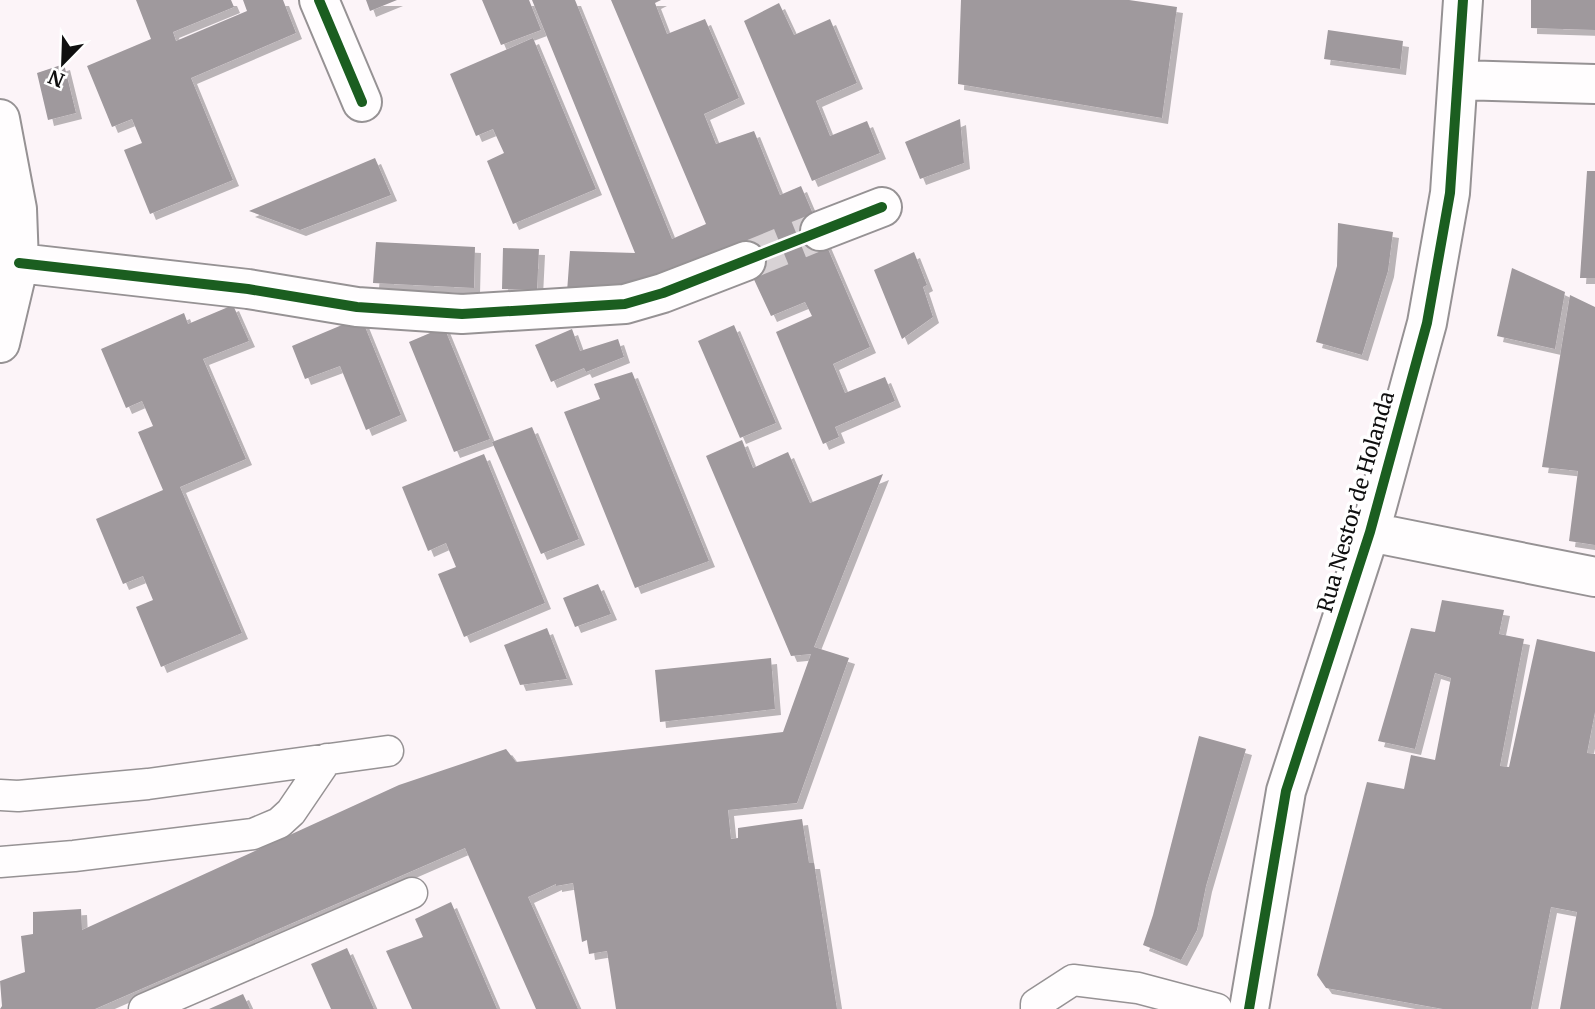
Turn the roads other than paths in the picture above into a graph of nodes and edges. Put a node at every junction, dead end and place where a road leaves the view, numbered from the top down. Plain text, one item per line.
1 (319, 0) edge
2 (1463, 0) edge
3 (1458, 80) junction
4 (1595, 84) edge
5 (362, 102) dead end
6 (0, 119) edge
7 (883, 206) dead end
8 (820, 231) tunnel mouth
9 (746, 261) tunnel mouth
10 (19, 263) junction
11 (0, 343) edge
12 (1370, 532) junction
13 (1595, 577) edge
14 (388, 751) dead end
15 (327, 760) junction
16 (0, 795) edge
17 (0, 862) edge
18 (412, 893) dead end
19 (144, 1009) edge
20 (1036, 1009) edge
21 (1217, 1009) edge
22 (1249, 1009) edge

1 - 5 street
2 - 3 street, Rua Nestor de Holanda
3 - 4 street
3 - 12 street, Rua Nestor de Holanda
6 - 10 street
7 - 8 street
9 - 10 street
10 - 11 street
12 - 13 street
12 - 22 street, Rua Nestor de Holanda
14 - 15 lane
15 - 16 lane
15 - 17 lane
18 - 19 lane
20 - 21 lane

